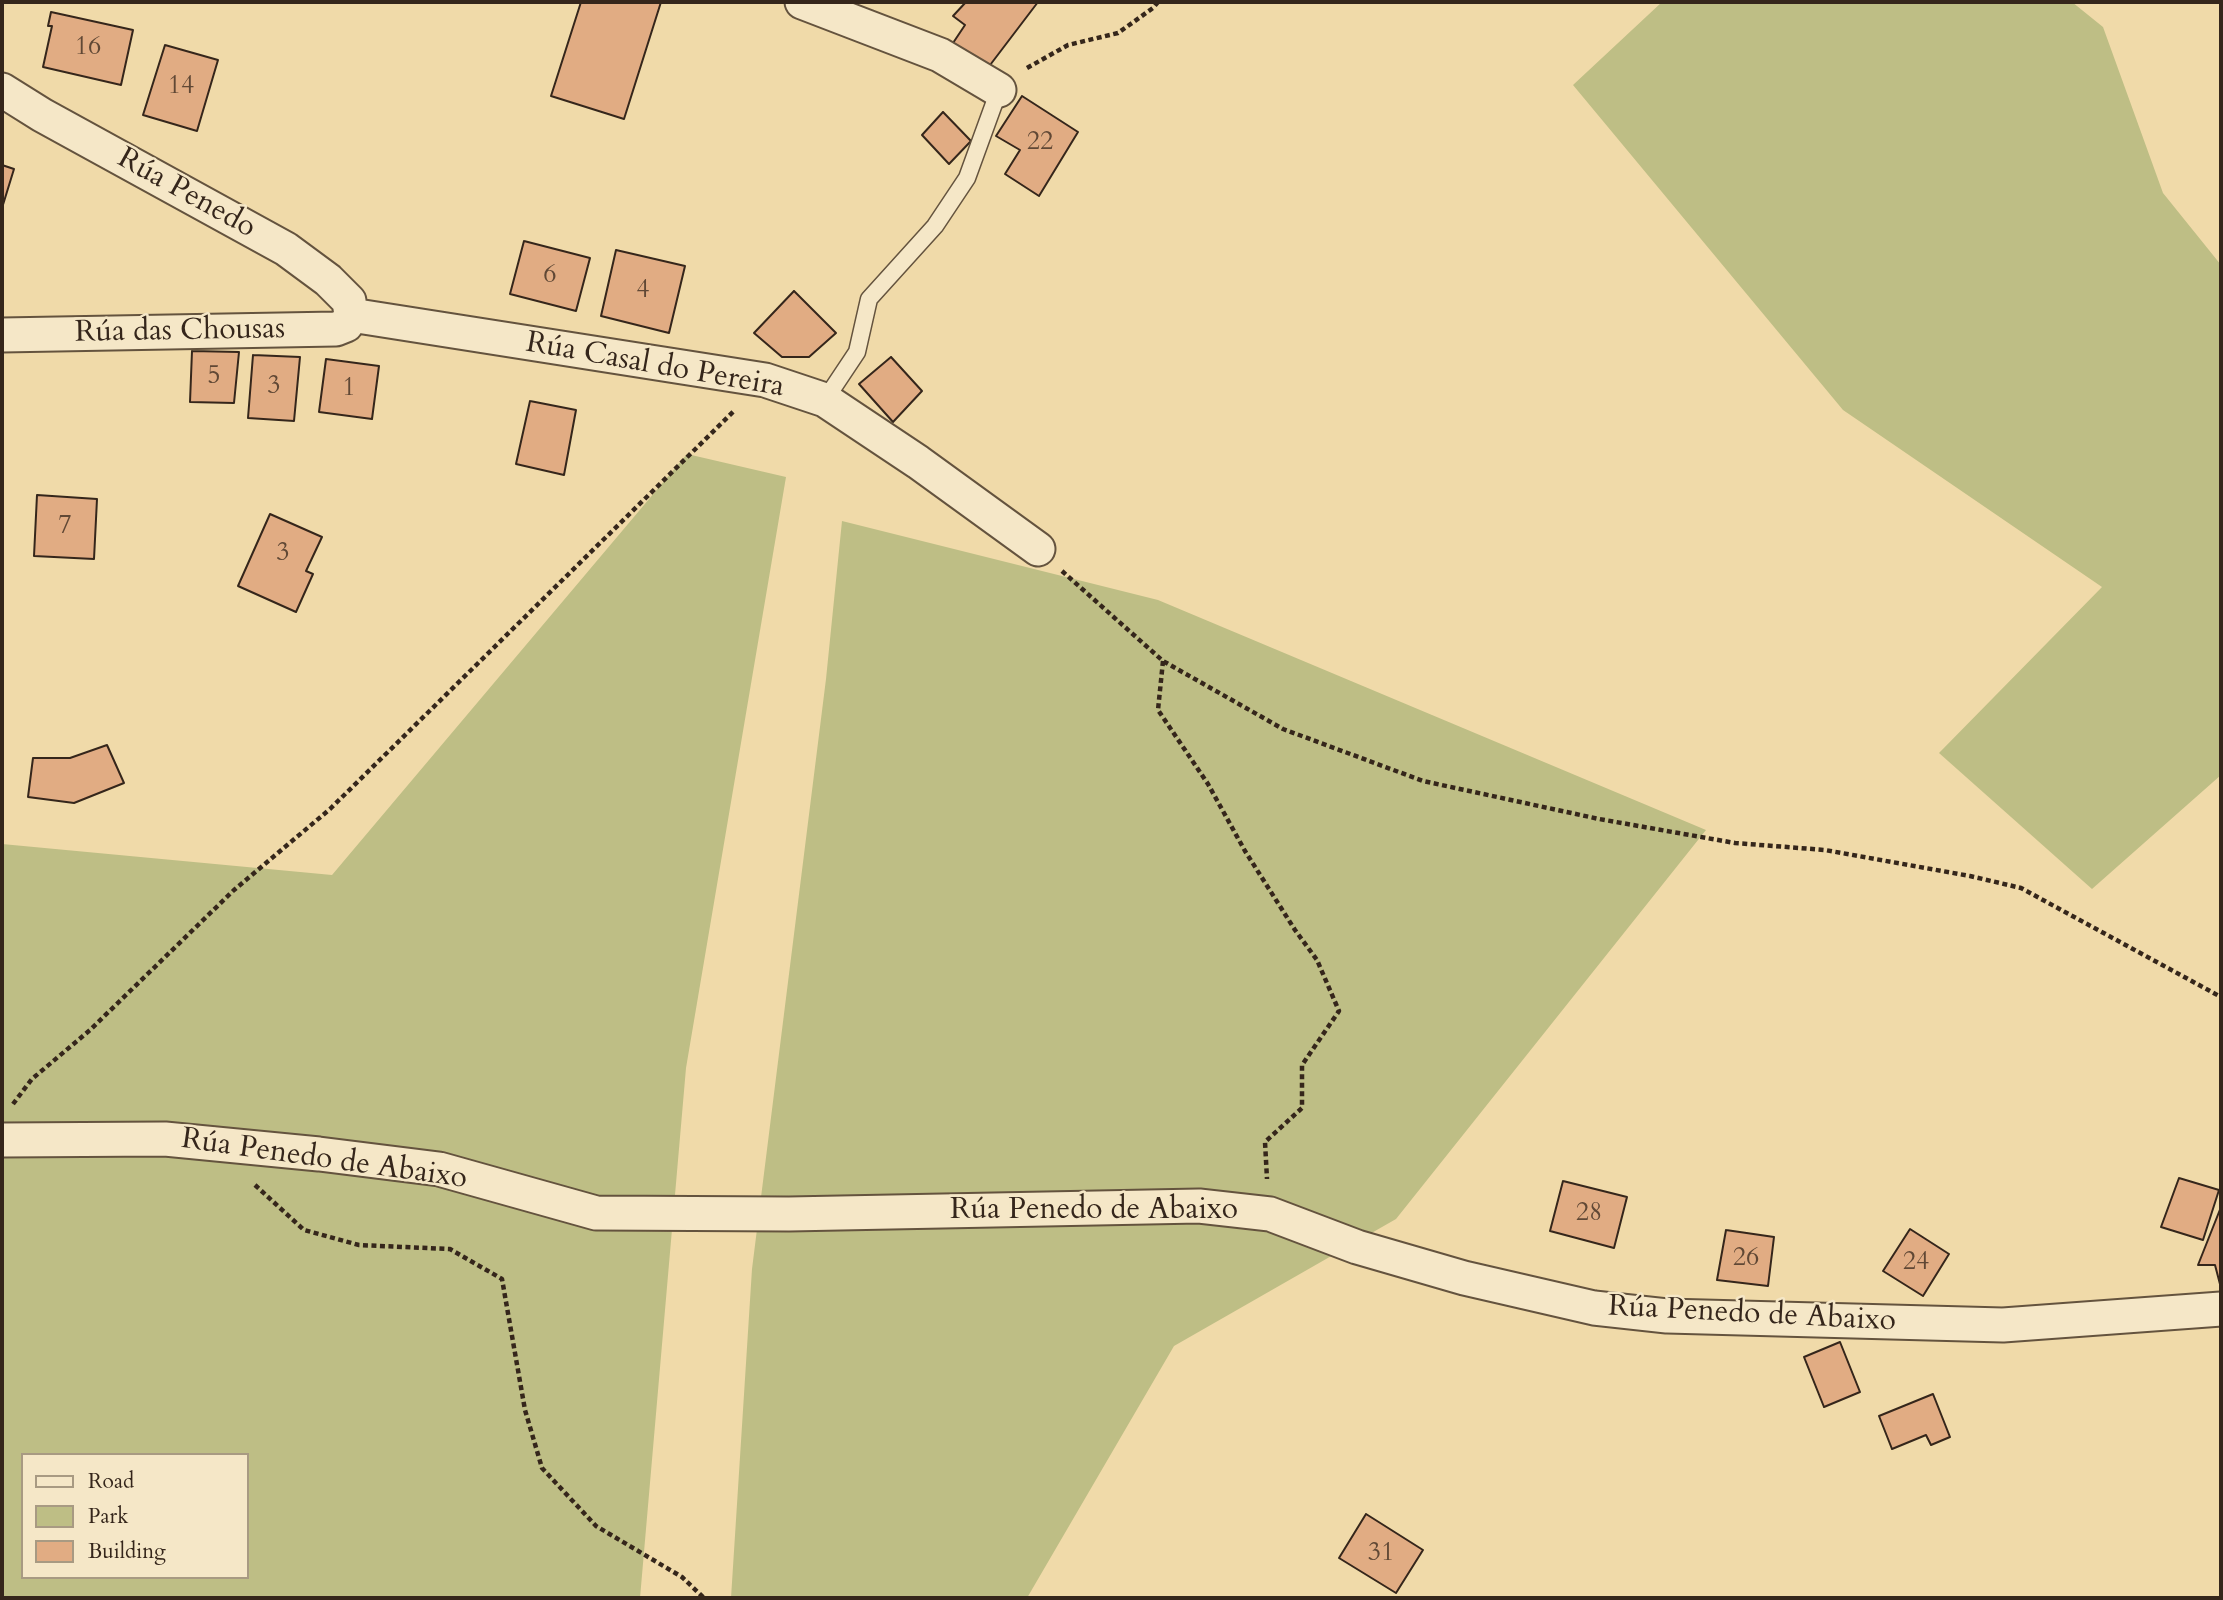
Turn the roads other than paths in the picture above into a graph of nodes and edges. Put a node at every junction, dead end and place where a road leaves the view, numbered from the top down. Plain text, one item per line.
1 (802, 2) edge
2 (2, 90) edge
3 (999, 90) joint
4 (351, 315) junction
5 (2, 335) edge
6 (825, 400) junction
7 (1038, 549) road end
8 (2, 1140) edge
9 (2221, 1309) edge

1 - 3 street
2 - 4 street, Rúa Penedo
3 - 6 lane
4 - 5 street, Rúa das Chousas
4 - 6 street, Rúa Casal do Pereira
6 - 7 street, Rúa Casal do Pereira
8 - 9 street, Rúa Penedo de Abaixo

